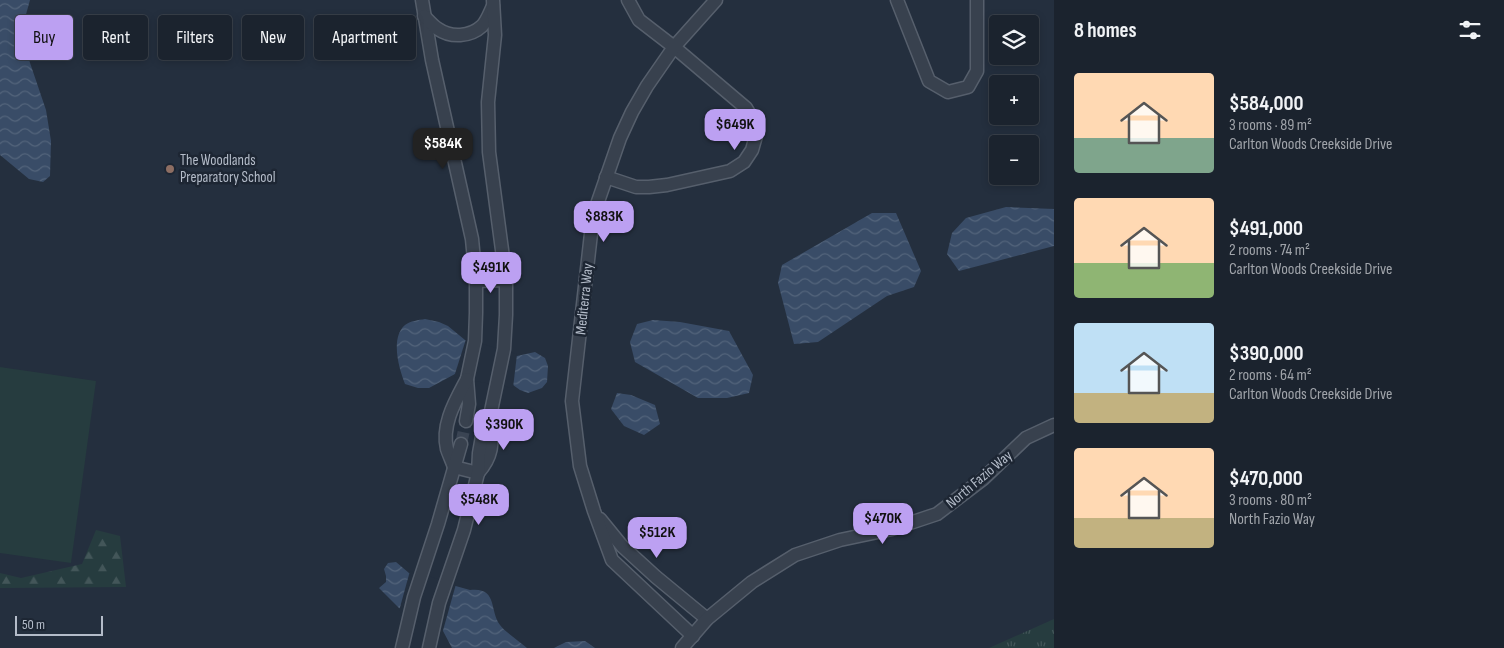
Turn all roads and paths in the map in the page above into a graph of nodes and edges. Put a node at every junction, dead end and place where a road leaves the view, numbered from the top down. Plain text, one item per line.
1 (422, 0) edge
2 (628, 0) edge
3 (716, 0) edge
4 (897, 0) edge
5 (977, 0) edge
6 (493, 2) edge
7 (424, 16) junction
8 (674, 47) junction
9 (606, 177) junction
10 (506, 280) junction
11 (476, 281) junction
12 (467, 379) junction
13 (466, 421) tunnel mouth
14 (1054, 425) edge
15 (460, 444) tunnel mouth
16 (454, 468) junction
17 (478, 473) junction
18 (594, 511) junction
19 (707, 619) junction
20 (691, 642) edge
21 (402, 648) edge
22 (429, 648) edge
23 (682, 648) edge

1 - 7 street
2 - 8 street
3 - 8 street, Mediterra Way
4 - 5 street
6 - 7 street
6 - 10 street
7 - 11 street
8 - 9 street, Mediterra Way
8 - 9 street
9 - 18 street, Mediterra Way
10 - 11 street
10 - 17 street
11 - 12 street
12 - 13 street
12 - 16 street
14 - 19 street, North Fazio Way
15 - 16 street
16 - 17 street
16 - 21 street
17 - 22 street
18 - 19 street, Mediterra Way
18 - 20 street, Mediterra Way
19 - 20 street, North Fazio Way
20 - 23 street, North Fazio Way

